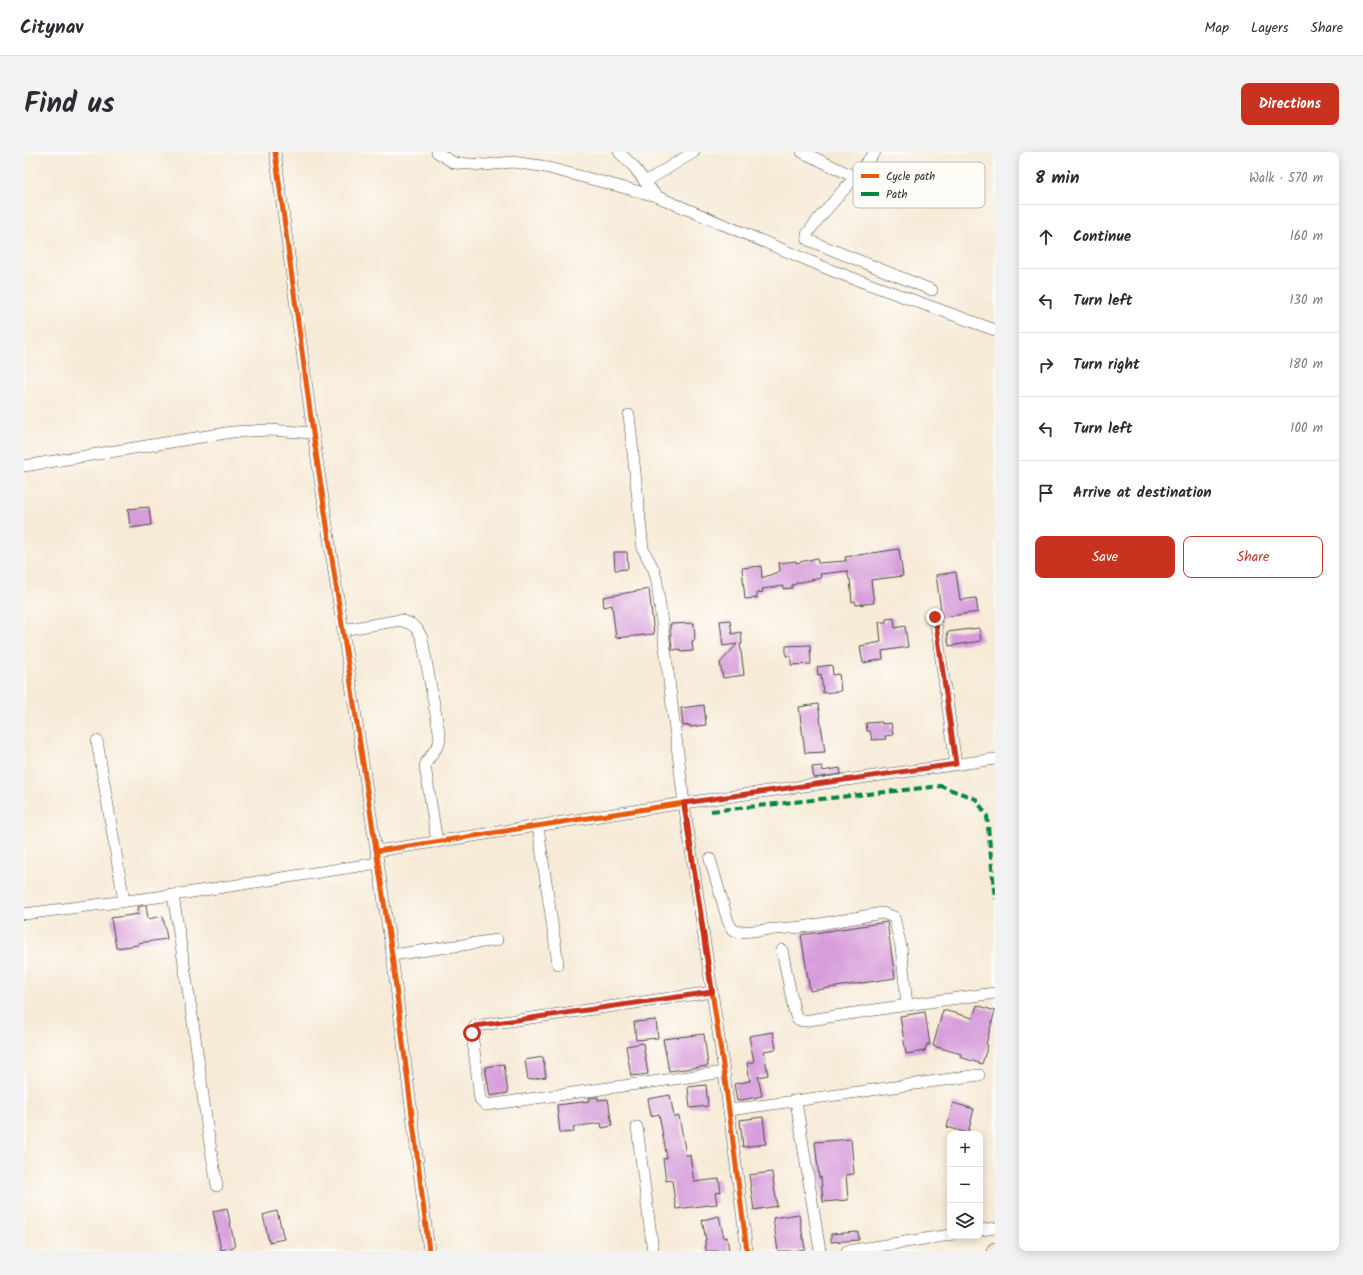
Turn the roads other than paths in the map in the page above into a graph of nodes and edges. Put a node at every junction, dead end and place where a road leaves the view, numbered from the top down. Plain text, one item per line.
1 (275, 152) edge
2 (437, 152) edge
3 (619, 152) edge
4 (694, 152) edge
5 (802, 152) edge
6 (875, 152) edge
7 (867, 162) edge
8 (853, 176) edge
9 (853, 179) edge
10 (645, 182) junction
11 (656, 196) junction
12 (932, 290) dead end
13 (995, 330) edge
14 (629, 415) dead end
15 (313, 433) junction
16 (24, 466) edge
17 (935, 617) dead end
18 (343, 630) junction
19 (97, 741) dead end
20 (995, 759) edge
21 (956, 764) junction
22 (684, 803) junction
23 (538, 826) junction
24 (437, 842) junction
25 (377, 851) junction
26 (710, 858) dead end
27 (378, 863) junction
28 (173, 895) junction
29 (124, 901) junction
30 (24, 914) edge
31 (497, 940) dead end
32 (782, 950) dead end
33 (392, 955) junction
34 (558, 964) dead end
35 (712, 992) junction
36 (995, 992) edge
37 (907, 1005) junction
38 (724, 1072) junction
39 (979, 1075) dead end
40 (796, 1101) junction
41 (730, 1110) junction
42 (637, 1127) dead end
43 (217, 1186) dead end
44 (995, 1228) edge
45 (983, 1230) edge
46 (947, 1235) edge
47 (429, 1251) edge
48 (653, 1251) edge
49 (747, 1251) edge
50 (820, 1251) edge
51 (847, 1251) edge

1 - 15 street
2 - 11 street
3 - 10 street
4 - 10 street
5 - 8 street
6 - 7 street
9 - 12 street
10 - 11 street
11 - 13 street
14 - 22 street
15 - 16 street
15 - 18 street
17 - 21 street
18 - 24 street
18 - 25 street
19 - 29 street
20 - 21 street
21 - 22 street
22 - 23 street
22 - 35 street
23 - 24 street
23 - 34 street
24 - 25 street
25 - 27 street
26 - 37 street
27 - 28 street
27 - 33 street
28 - 29 street
28 - 43 street
29 - 30 street
31 - 33 street
32 - 37 street
33 - 47 street
35 - 38 street
35 - 38 street
36 - 37 street
38 - 41 street
39 - 40 street
40 - 41 street
40 - 50 street
41 - 49 street
42 - 48 street
44 - 45 street
46 - 51 street

